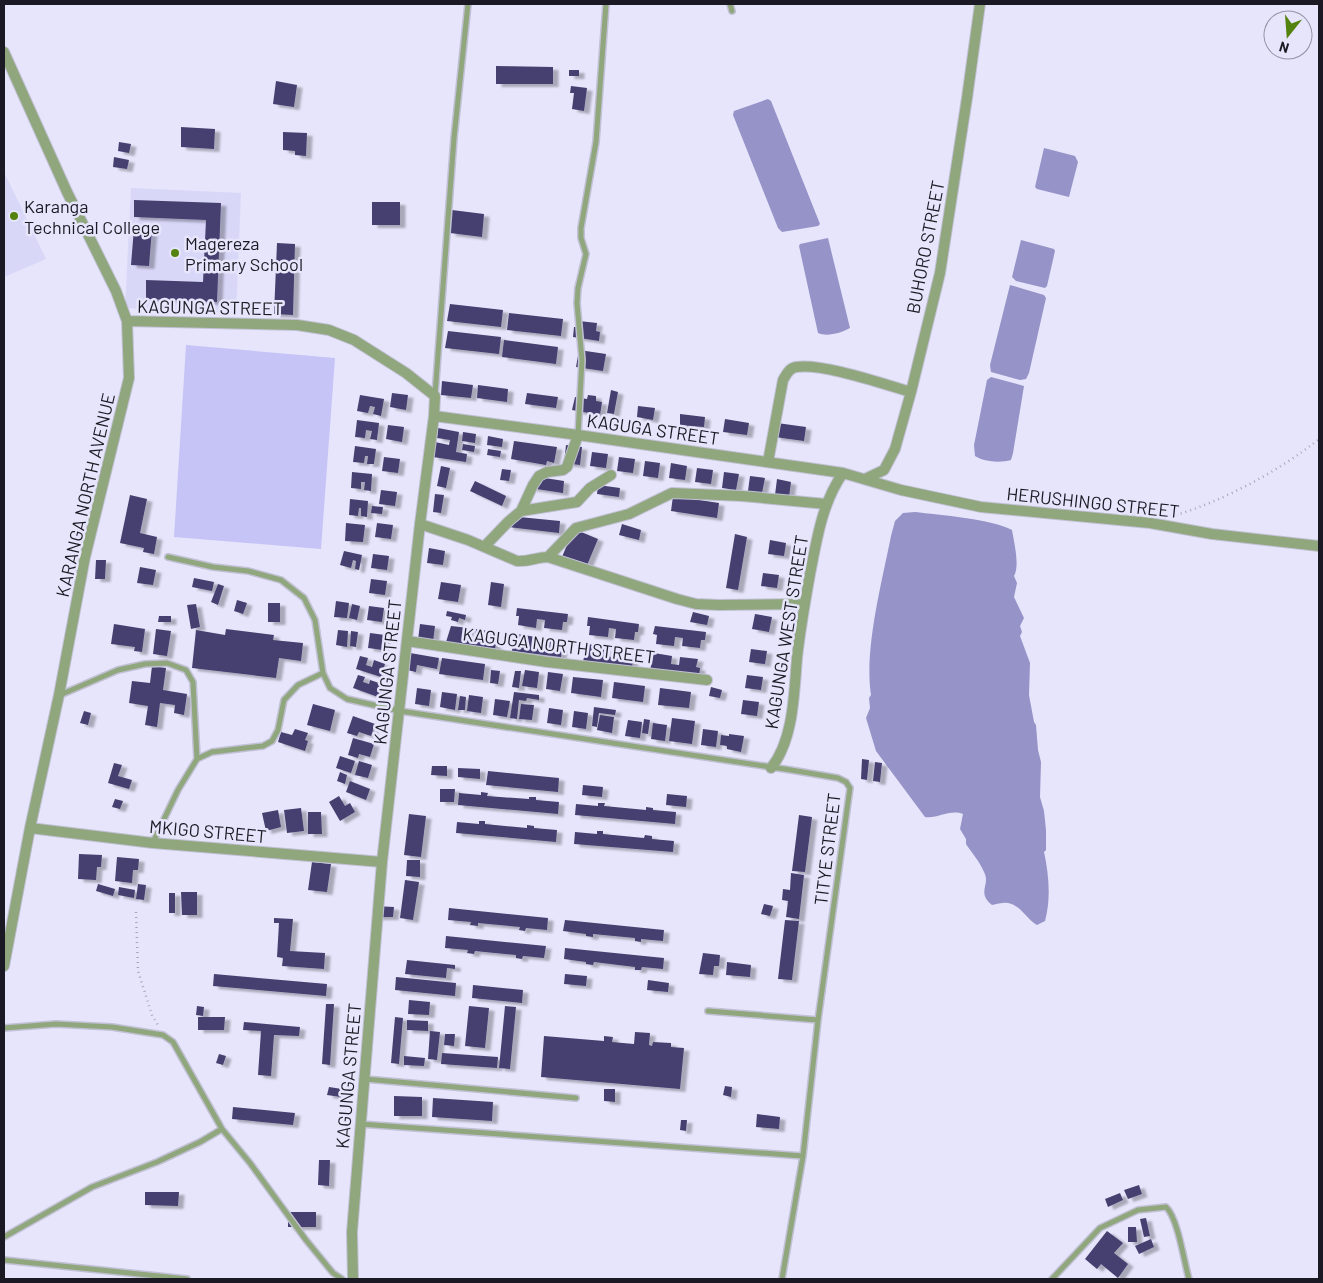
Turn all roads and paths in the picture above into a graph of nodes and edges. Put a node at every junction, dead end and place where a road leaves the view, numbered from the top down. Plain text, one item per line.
1 (468, 4) edge
2 (606, 4) edge
3 (730, 4) edge
4 (980, 4) edge
5 (732, 11) dead end
6 (4, 52) edge
7 (128, 321) junction
8 (911, 392) junction
9 (435, 396) junction
10 (434, 416) junction
11 (578, 435) junction
12 (1319, 439) edge
13 (768, 462) junction
14 (843, 473) junction
15 (611, 475) dead end
16 (865, 479) junction
17 (826, 504) junction
18 (521, 511) junction
19 (1150, 523) junction
20 (420, 524) junction
21 (1319, 546) edge
22 (484, 547) junction
23 (548, 557) junction
24 (168, 558) dead end
25 (804, 604) junction
26 (407, 641) junction
27 (323, 673) junction
28 (707, 680) dead end
29 (59, 695) junction
30 (400, 711) junction
31 (197, 759) junction
32 (771, 768) junction
33 (30, 828) junction
34 (153, 843) junction
35 (382, 862) junction
36 (136, 912) dead end
37 (4, 966) edge
38 (708, 1011) dead end
39 (818, 1020) junction
40 (4, 1028) edge
41 (164, 1035) junction
42 (365, 1079) junction
43 (576, 1098) dead end
44 (360, 1124) junction
45 (222, 1129) junction
46 (803, 1156) junction
47 (4, 1237) edge
48 (4, 1260) edge
49 (187, 1279) edge
50 (342, 1279) edge
51 (353, 1279) edge
52 (782, 1279) edge
53 (1052, 1279) edge
54 (1189, 1279) edge

1 - 9 lane
2 - 11 lane
3 - 5 lane
4 - 8 street, BUHORO STREET
6 - 7 street, KARANGA NORTH AVENUE
7 - 9 street, KAGUNGA STREET
7 - 29 street, KARANGA NORTH AVENUE
8 - 13 street
8 - 16 street, BUHORO STREET
9 - 10 street, KAGUNGA STREET
10 - 11 street, KAGUGA STREET
10 - 20 street, KAGUNGA STREET
11 - 13 street, KAGUGA STREET
11 - 18 street
12 - 19 path
13 - 14 street, KAGUGA STREET
14 - 16 street, KAGUGA STREET
14 - 17 street, KAGUNGA WEST STREET
15 - 18 street
16 - 19 street, HERUSHINGO STREET
17 - 23 street
17 - 25 street, KAGUNGA WEST STREET
18 - 22 street
19 - 21 street, HERUSHINGO STREET
20 - 22 street
20 - 26 street, KAGUNGA STREET
22 - 23 street
23 - 25 street
24 - 27 lane
25 - 32 street, KAGUNGA WEST STREET
26 - 28 street, KAGUGA NORTH STREET
26 - 30 street, KAGUNGA STREET
27 - 30 lane, TITYE STREET
27 - 31 lane
29 - 31 lane
29 - 33 street, KARANGA NORTH AVENUE
30 - 32 lane, TITYE STREET
30 - 35 street, KAGUNGA STREET
31 - 34 lane
32 - 39 lane, TITYE STREET
33 - 34 street, MKIGO STREET
33 - 37 street, KARANGA NORTH AVENUE
34 - 35 street, MKIGO STREET
35 - 42 street, KAGUNGA STREET
36 - 41 path
38 - 39 lane
39 - 46 lane, TITYE STREET
40 - 41 lane
41 - 45 lane
42 - 43 lane
42 - 44 street, KAGUNGA STREET
44 - 46 lane
44 - 51 street, KAGUNGA STREET
45 - 47 lane
45 - 50 lane
46 - 52 lane, TITYE STREET
48 - 49 lane
53 - 54 lane

